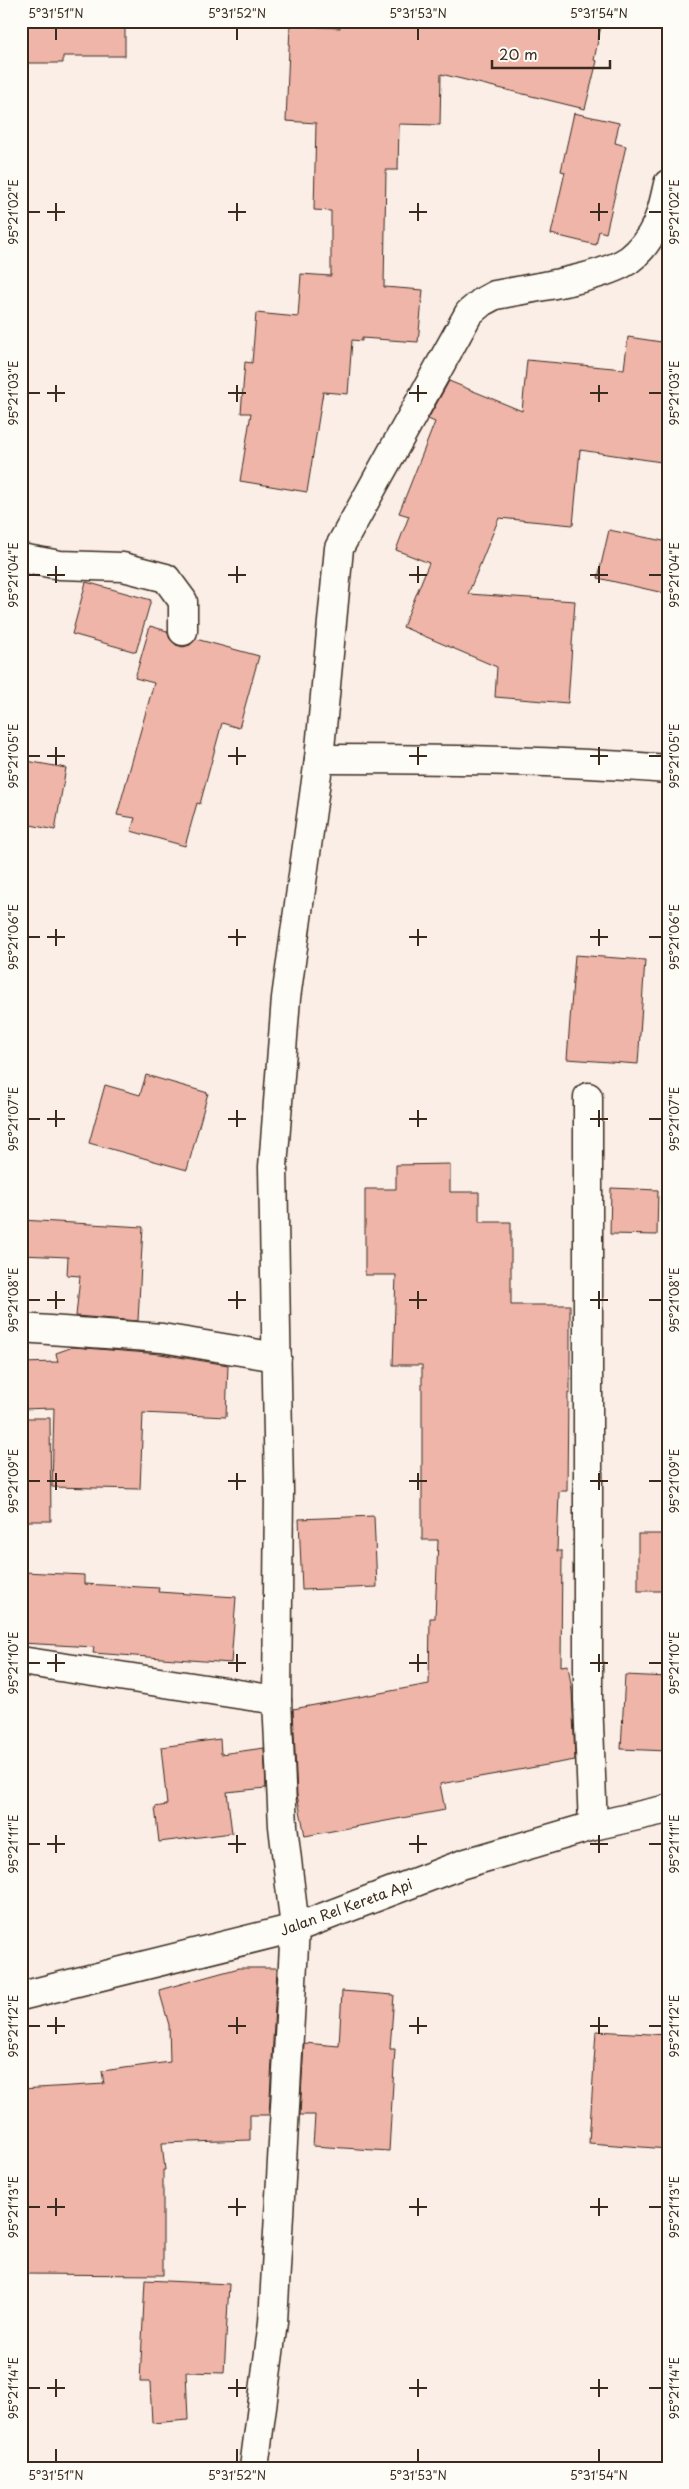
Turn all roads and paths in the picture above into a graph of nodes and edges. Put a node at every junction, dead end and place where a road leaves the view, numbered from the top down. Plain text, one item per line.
1 (668, 184) edge
2 (21, 558) edge
3 (183, 631) dead end
4 (319, 759) junction
5 (668, 769) edge
6 (588, 1097) dead end
7 (21, 1328) edge
8 (277, 1357) junction
9 (21, 1661) edge
10 (277, 1700) junction
11 (668, 1809) edge
12 (593, 1826) junction
13 (296, 1928) junction
14 (21, 1996) edge
15 (254, 2468) edge

1 - 4 street
2 - 3 street
4 - 5 street
4 - 8 street
6 - 12 street
7 - 8 street
8 - 10 street
9 - 10 street
10 - 13 street
11 - 12 street, Jalan Rel Kereta Api
12 - 13 street, Jalan Rel Kereta Api
13 - 14 street, Jalan Rel Kereta Api
13 - 15 street

